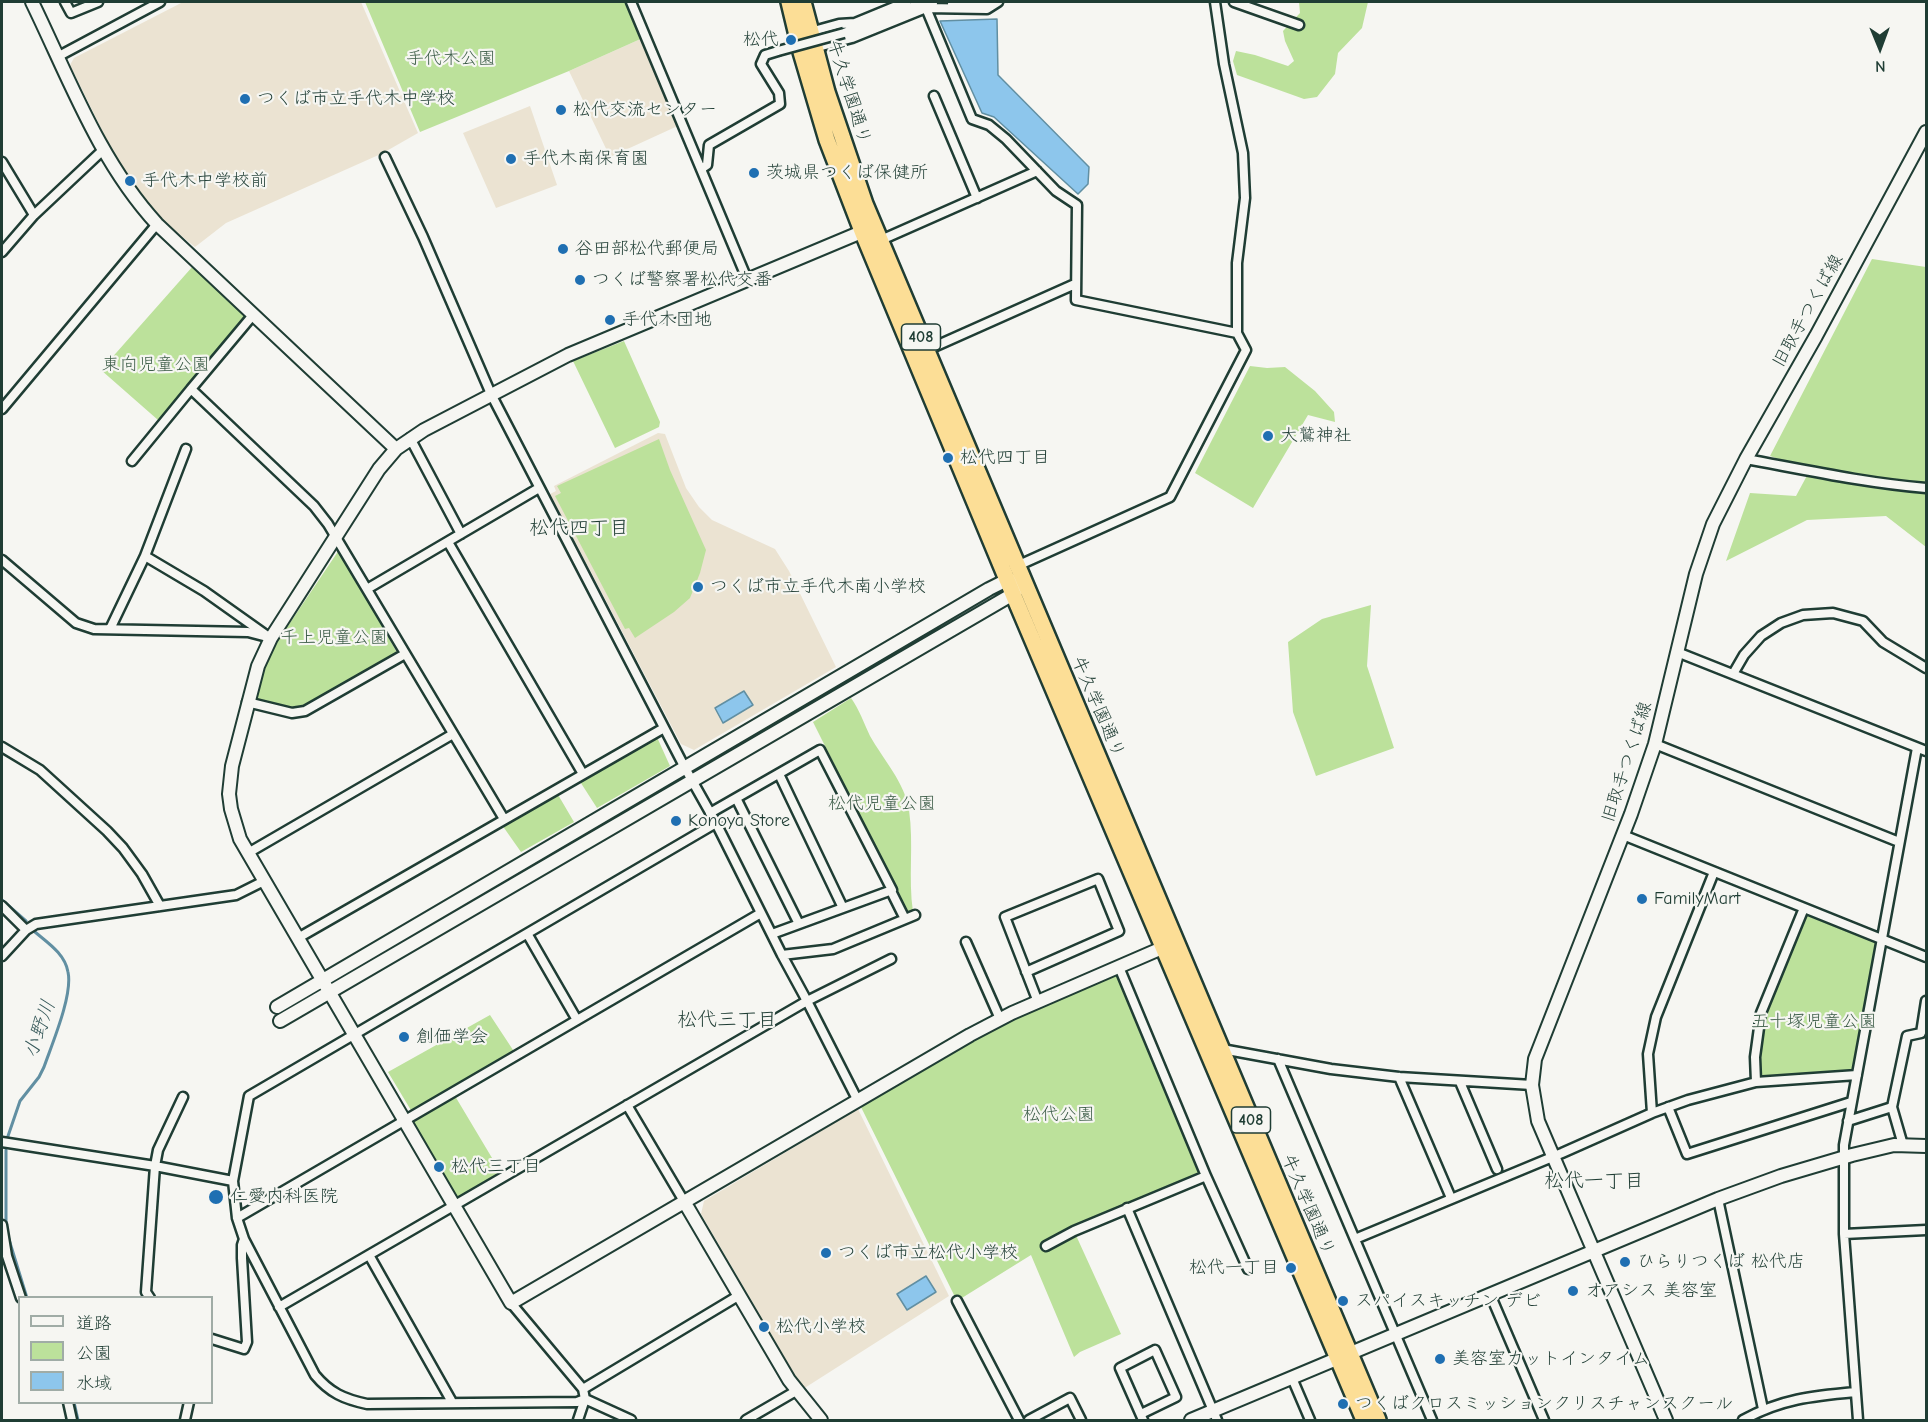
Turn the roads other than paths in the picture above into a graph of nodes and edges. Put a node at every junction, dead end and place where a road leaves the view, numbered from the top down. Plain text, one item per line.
1 (32, 2) edge
2 (65, 2) edge
3 (98, 2) edge
4 (160, 2) edge
5 (631, 2) edge
6 (789, 2) edge
7 (803, 2) edge
8 (906, 2) edge
9 (996, 2) edge
10 (1215, 2) edge
11 (1234, 2) edge
12 (148, 4) edge
13 (926, 8) junction
14 (1299, 25) dead end
15 (810, 32) junction
16 (814, 48) junction
17 (58, 56) junction
18 (934, 96) dead end
19 (1926, 132) edge
20 (103, 150) junction
21 (385, 157) dead end
22 (2, 162) edge
23 (701, 169) junction
24 (1037, 171) junction
25 (977, 198) junction
26 (34, 215) junction
27 (157, 224) junction
28 (872, 232) junction
29 (2, 252) edge
30 (747, 279) junction
31 (1075, 284) junction
32 (254, 315) junction
33 (1237, 333) junction
34 (927, 350) junction
35 (191, 389) junction
36 (491, 394) junction
37 (2, 409) edge
38 (410, 438) junction
39 (186, 449) dead end
40 (396, 449) junction
41 (1746, 459) junction
42 (132, 461) dead end
43 (539, 488) junction
44 (1926, 488) edge
45 (461, 534) junction
46 (336, 537) junction
47 (448, 542) junction
48 (145, 556) junction
49 (2, 560) edge
50 (1017, 566) junction
51 (1024, 582) junction
52 (1010, 587) junction
53 (367, 589) junction
54 (110, 629) junction
55 (272, 638) junction
56 (1677, 652) junction
57 (405, 654) junction
58 (1926, 668) edge
59 (1733, 674) junction
60 (247, 702) junction
61 (664, 728) junction
62 (453, 734) junction
63 (1655, 744) junction
64 (2, 747) edge
65 (1917, 748) junction
66 (1926, 752) edge
67 (685, 768) junction
68 (583, 774) junction
69 (779, 774) junction
70 (692, 781) junction
71 (736, 798) junction
72 (710, 813) junction
73 (504, 819) junction
74 (716, 822) junction
75 (1623, 835) junction
76 (1899, 842) junction
77 (248, 853) junction
78 (1714, 872) junction
79 (264, 880) junction
80 (891, 891) junction
81 (2, 906) edge
82 (160, 906) junction
83 (843, 908) junction
84 (1804, 908) junction
85 (761, 914) junction
86 (915, 915) dead end
87 (905, 919) junction
88 (799, 924) junction
89 (26, 930) junction
90 (528, 934) junction
91 (772, 934) junction
92 (298, 938) junction
93 (1882, 939) junction
94 (966, 942) dead end
95 (1169, 945) junction
96 (782, 955) junction
97 (2, 956) edge
98 (1926, 957) edge
99 (891, 959) dead end
100 (1119, 967) junction
101 (1026, 972) junction
102 (322, 980) junction
103 (329, 992) junction
104 (807, 1000) junction
105 (1926, 1001) edge
106 (1038, 1002) junction
107 (277, 1007) dead end
108 (1000, 1019) junction
109 (577, 1020) junction
110 (280, 1021) dead end
111 (354, 1034) junction
112 (1222, 1049) junction
113 (1278, 1059) junction
114 (1857, 1075) junction
115 (1399, 1077) junction
116 (1460, 1082) junction
117 (1756, 1082) junction
118 (1532, 1085) junction
119 (183, 1097) dead end
120 (858, 1101) junction
121 (1851, 1102) junction
122 (627, 1105) junction
123 (1668, 1107) junction
124 (1892, 1107) junction
125 (1652, 1113) junction
126 (404, 1120) junction
127 (1848, 1121) junction
128 (2, 1142) edge
129 (1903, 1145) junction
130 (1926, 1146) edge
131 (1553, 1156) junction
132 (1843, 1158) junction
133 (154, 1166) junction
134 (1497, 1168) dead end
135 (1206, 1176) junction
136 (234, 1181) junction
137 (1451, 1198) junction
138 (1718, 1199) junction
139 (685, 1203) junction
140 (454, 1205) junction
141 (1127, 1208) junction
142 (237, 1218) junction
143 (2, 1224) edge
144 (1926, 1230) edge
145 (1844, 1234) junction
146 (244, 1239) junction
147 (1354, 1239) junction
148 (1046, 1246) dead end
149 (1593, 1251) junction
150 (369, 1255) junction
151 (1248, 1269) dead end
152 (1491, 1294) junction
153 (20, 1296) edge
154 (149, 1296) edge
155 (738, 1296) junction
156 (957, 1301) dead end
157 (511, 1303) junction
158 (279, 1306) junction
159 (1395, 1334) junction
160 (213, 1339) edge
161 (1343, 1356) junction
162 (1292, 1378) junction
163 (583, 1389) junction
164 (796, 1391) junction
165 (1855, 1392) junction
166 (585, 1399) junction
167 (452, 1402) junction
168 (68, 1404) edge
169 (188, 1404) edge
170 (1763, 1409) junction
171 (1214, 1416) edge
172 (1142, 1417) edge
173 (1015, 1419) edge
174 (72, 1420) edge
175 (184, 1420) edge
176 (578, 1420) edge
177 (631, 1420) edge
178 (746, 1420) edge
179 (821, 1420) edge
180 (1029, 1420) edge
181 (1081, 1420) edge
182 (1191, 1420) edge
183 (1310, 1420) edge
184 (1364, 1420) edge
185 (1378, 1420) edge
186 (1432, 1420) edge
187 (1544, 1420) edge
188 (1666, 1420) edge
189 (1743, 1420) edge
190 (1858, 1420) edge

1 - 17 street
2 - 3 street
4 - 12 street
5 - 23 street
6 - 28 highway, 牛久学園通り / 408
7 - 15 highway, 牛久学園通り / 408
8 - 15 street
9 - 13 street
9 - 23 street, bridge
10 - 33 street
11 - 14 street
12 - 17 street
13 - 16 street
13 - 24 street
15 - 16 highway, 牛久学園通り / 408
16 - 28 highway, 牛久学園通り / 408
17 - 20 street
18 - 25 street
19 - 41 street, 旧取手つくば線
20 - 26 street
20 - 27 street
21 - 36 street
22 - 26 street
23 - 30 street
24 - 25 street
24 - 31 street
25 - 28 street
26 - 29 street
27 - 32 street
27 - 37 street
28 - 30 street
28 - 34 highway, 牛久学園通り / 408
28 - 52 highway, 牛久学園通り / 408
30 - 36 street
31 - 33 street
31 - 34 street
32 - 35 street
32 - 40 street
33 - 50 street
34 - 50 highway, 牛久学園通り / 408
35 - 42 street
35 - 46 street
36 - 38 street
36 - 43 street
38 - 40 street
38 - 45 street
39 - 48 street
40 - 46 street
41 - 44 street
41 - 56 street, 旧取手つくば線
43 - 45 street
43 - 61 street
45 - 47 street
46 - 53 street
46 - 55 street
47 - 53 street
47 - 68 street
48 - 54 street
48 - 55 street
49 - 54 street
50 - 51 highway, 牛久学園通り / 408
51 - 52 street
51 - 95 highway, 牛久学園通り / 408
52 - 67 street
52 - 70 street
52 - 95 highway, 牛久学園通り / 408
53 - 57 street
54 - 55 street
55 - 60 street
56 - 59 street
56 - 63 street, 旧取手つくば線
57 - 60 street
57 - 62 street
58 - 59 street
59 - 65 street
60 - 77 street
61 - 67 street
61 - 68 street
62 - 73 street
62 - 77 street
63 - 75 street, 旧取手つくば線
63 - 76 street
64 - 82 street
65 - 66 street
65 - 76 street
67 - 70 street
67 - 102 street
68 - 73 street
69 - 71 street
69 - 80 street
69 - 83 street
70 - 72 street
70 - 103 street
71 - 72 street
71 - 88 street
72 - 74 street
73 - 92 street
74 - 85 street
74 - 90 street
75 - 78 street
75 - 118 street, 旧取手つくば線
76 - 93 street
77 - 79 street
78 - 84 street
78 - 125 street
79 - 82 street
79 - 92 street
80 - 83 street
80 - 87 street
81 - 89 street
82 - 89 street
83 - 88 street
84 - 93 street
84 - 117 street
85 - 91 street
85 - 109 street
86 - 87 street
87 - 96 street
88 - 91 street
89 - 97 street
90 - 109 street
90 - 111 street
91 - 96 street
92 - 102 street
93 - 98 street
93 - 114 street
94 - 108 street
95 - 100 street
95 - 112 highway, 牛久学園通り / 408
95 - 161 highway, 牛久学園通り / 408
96 - 104 street
99 - 104 street
100 - 106 street
100 - 135 street
101 - 101 street
101 - 106 street
102 - 103 street
102 - 107 street
103 - 110 street
103 - 111 street
104 - 120 street
104 - 122 street
105 - 124 street
106 - 108 street
108 - 120 street
109 - 126 street
111 - 126 street
111 - 136 street
112 - 113 street
112 - 161 highway, 牛久学園通り / 408
113 - 115 street
113 - 147 street
114 - 117 street
114 - 121 street
115 - 116 street
115 - 137 street
116 - 118 street
116 - 134 street
117 - 123 street
118 - 131 street, 旧取手つくば線
119 - 133 street
120 - 139 street
121 - 123 street
121 - 127 street
122 - 139 street
122 - 140 street
123 - 125 street
124 - 127 street
124 - 129 street
125 - 131 street
126 - 140 street
126 - 142 street
127 - 132 street
128 - 133 street
129 - 130 street
129 - 132 street
131 - 137 street
131 - 149 street, 旧取手つくば線
132 - 138 street
132 - 145 street
133 - 136 street
133 - 154 street
135 - 141 street
135 - 151 street
136 - 142 street
137 - 147 street
138 - 149 street
138 - 170 street
139 - 155 street
139 - 157 street
140 - 150 street
140 - 157 street
141 - 148 street
141 - 171 street
142 - 146 street
143 - 153 street
144 - 145 street
145 - 165 street
146 - 158 street
146 - 160 street
147 - 159 street
149 - 152 street
149 - 188 street, 旧取手つくば線
150 - 158 street
150 - 167 street
152 - 159 street
152 - 187 street
155 - 163 street
155 - 164 street
156 - 173 street
157 - 163 street
158 - 167 street
159 - 161 street
159 - 186 street
161 - 162 street
161 - 184 highway, 牛久学園通り / 408
161 - 185 highway, 牛久学園通り / 408
162 - 171 street
162 - 183 street
163 - 166 street
164 - 178 street
164 - 179 street
165 - 170 street
165 - 190 street
166 - 167 street
166 - 176 street
166 - 177 street
168 - 174 street
169 - 175 street
170 - 189 street
171 - 182 street
172 - 172 street
180 - 181 street

